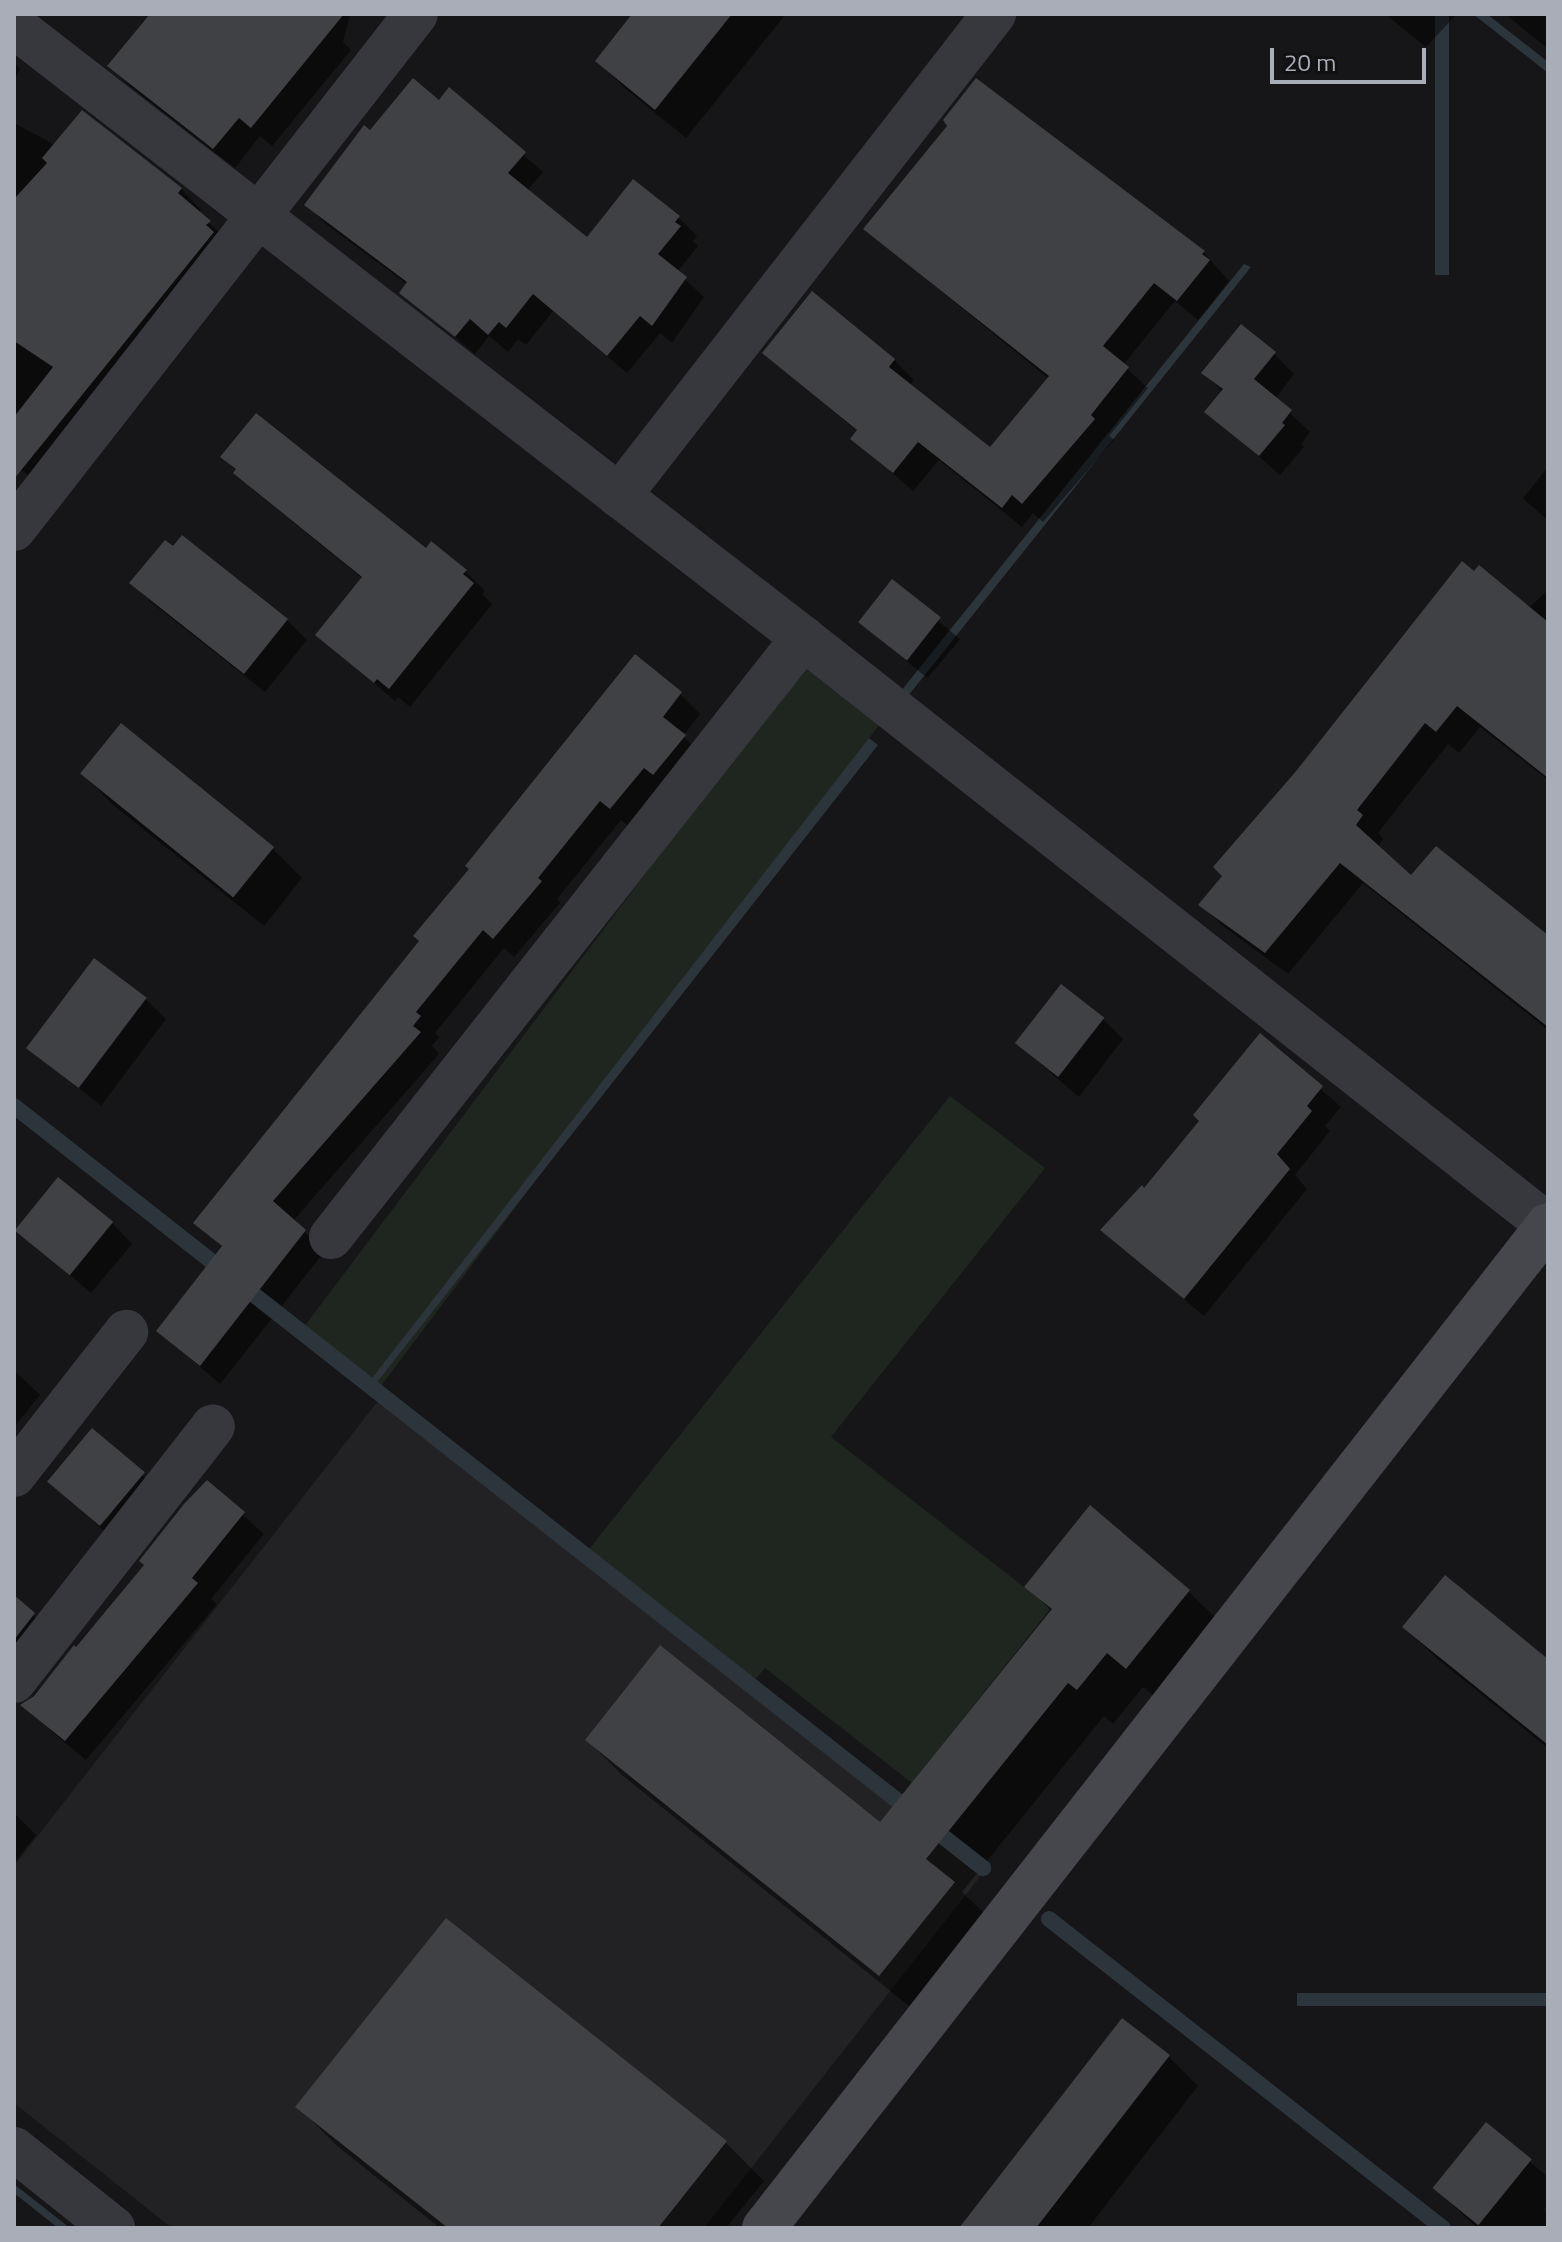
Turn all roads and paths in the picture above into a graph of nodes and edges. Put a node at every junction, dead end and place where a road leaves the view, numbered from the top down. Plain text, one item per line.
1 (416, 14) edge
2 (994, 14) edge
3 (14, 26) edge
4 (258, 217) junction
5 (619, 496) junction
6 (14, 529) edge
7 (803, 638) junction
8 (1548, 1225) edge
9 (331, 1237) dead end
10 (126, 1332) dead end
11 (213, 1426) dead end
12 (14, 1475) edge
13 (14, 1681) edge
14 (14, 2149) edge
15 (113, 2228) edge
16 (764, 2228) edge

1 - 4 street
2 - 5 street
3 - 4 street
4 - 5 street
4 - 6 street
5 - 7 street
7 - 8 street
7 - 9 street
8 - 16 street
10 - 12 street
11 - 13 street
14 - 15 street

